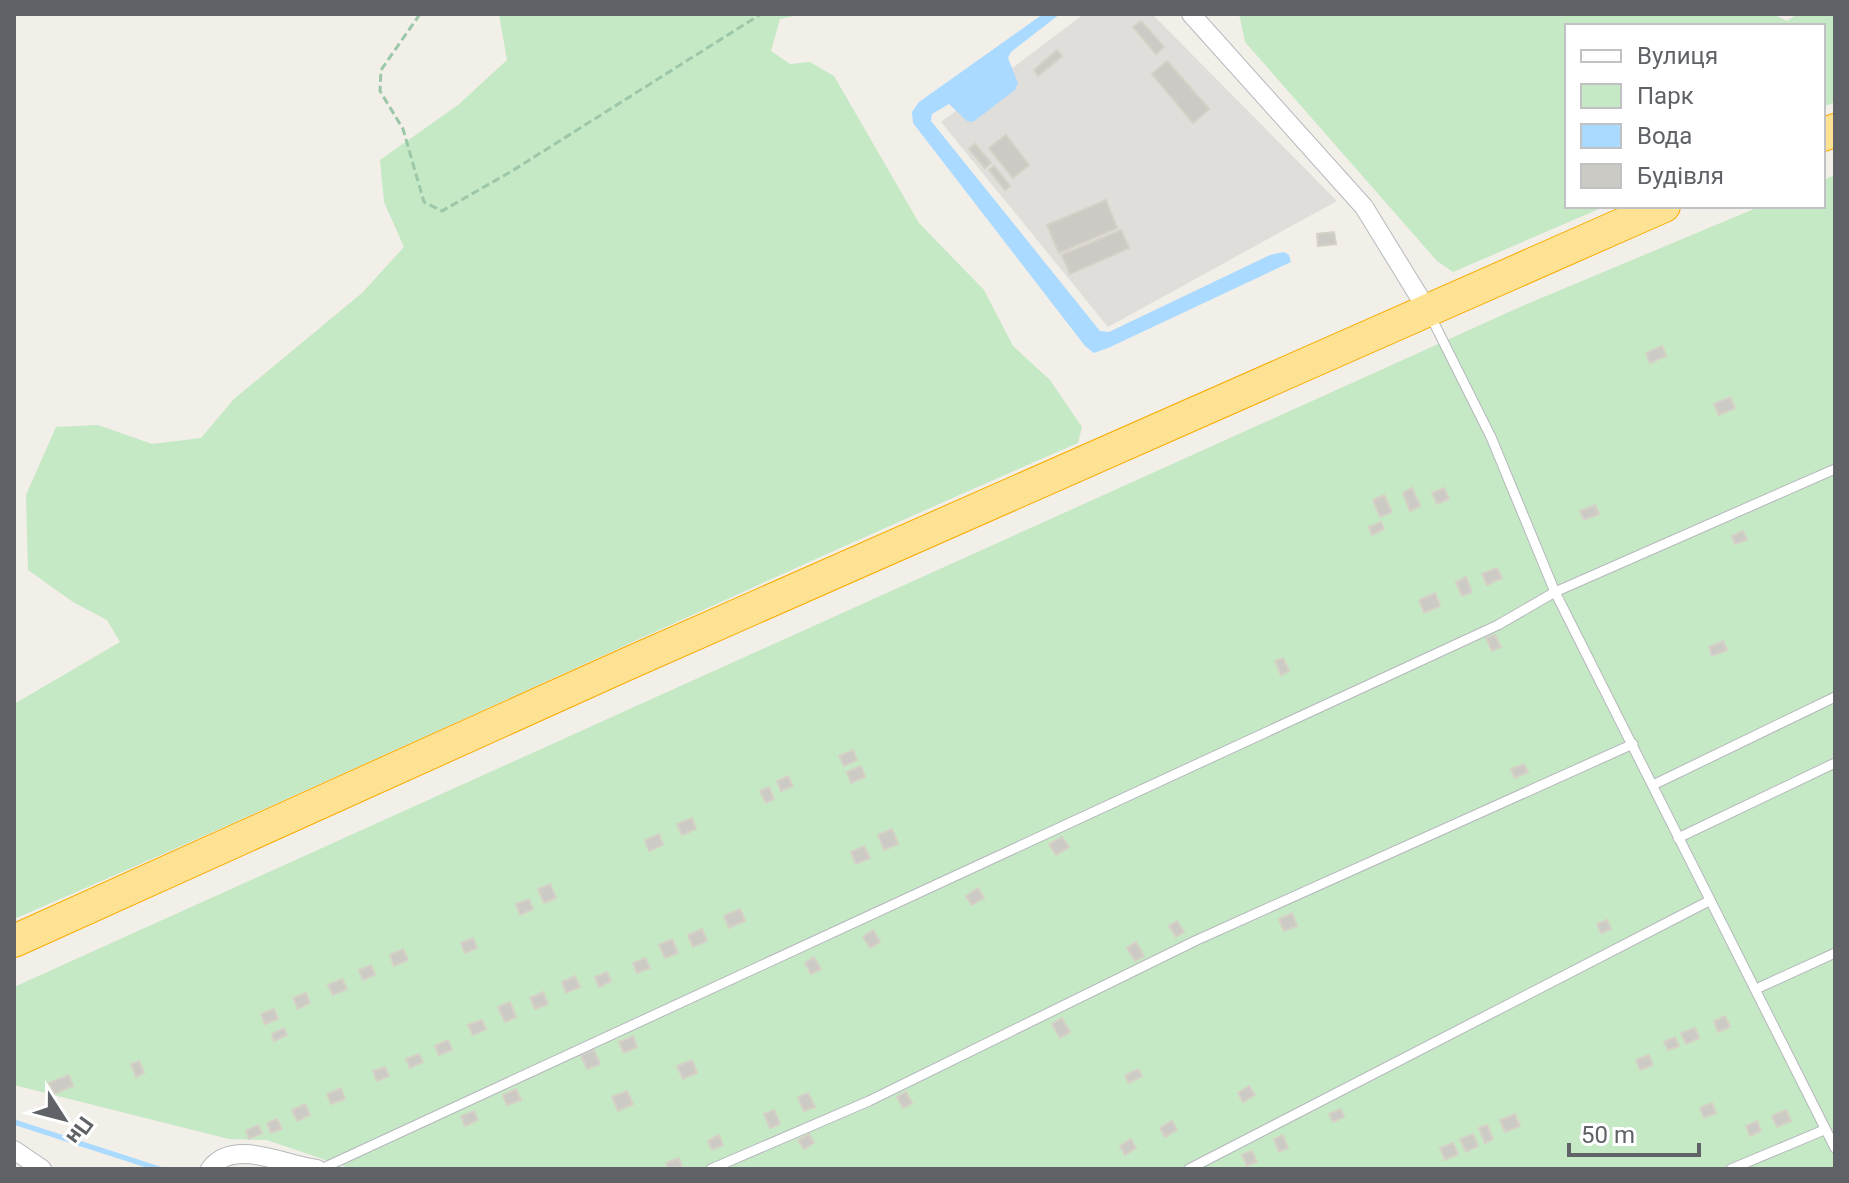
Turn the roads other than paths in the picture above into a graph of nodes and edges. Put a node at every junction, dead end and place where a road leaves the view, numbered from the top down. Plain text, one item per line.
1 (1191, 14) edge
2 (1660, 208) edge
3 (1428, 311) junction
4 (1835, 469) edge
5 (1555, 592) junction
6 (1835, 697) edge
7 (1633, 744) junction
8 (1835, 763) edge
9 (1653, 785) junction
10 (1678, 838) junction
11 (1709, 901) junction
12 (14, 941) edge
13 (1835, 953) edge
14 (1756, 989) junction
15 (1824, 1130) junction
16 (1834, 1145) edge
17 (14, 1150) edge
18 (42, 1169) edge
19 (210, 1169) edge
20 (319, 1169) edge
21 (711, 1169) edge
22 (1189, 1169) edge
23 (1731, 1169) edge

1 - 3 street
2 - 3 highway
3 - 5 lane
3 - 12 highway
4 - 5 lane
5 - 7 lane
5 - 20 lane
6 - 9 lane
7 - 9 lane
7 - 21 lane
8 - 10 lane
9 - 10 lane
10 - 11 lane
11 - 14 lane
11 - 22 lane
13 - 14 lane
14 - 15 lane
15 - 16 lane
15 - 23 lane
17 - 18 street
19 - 20 street

